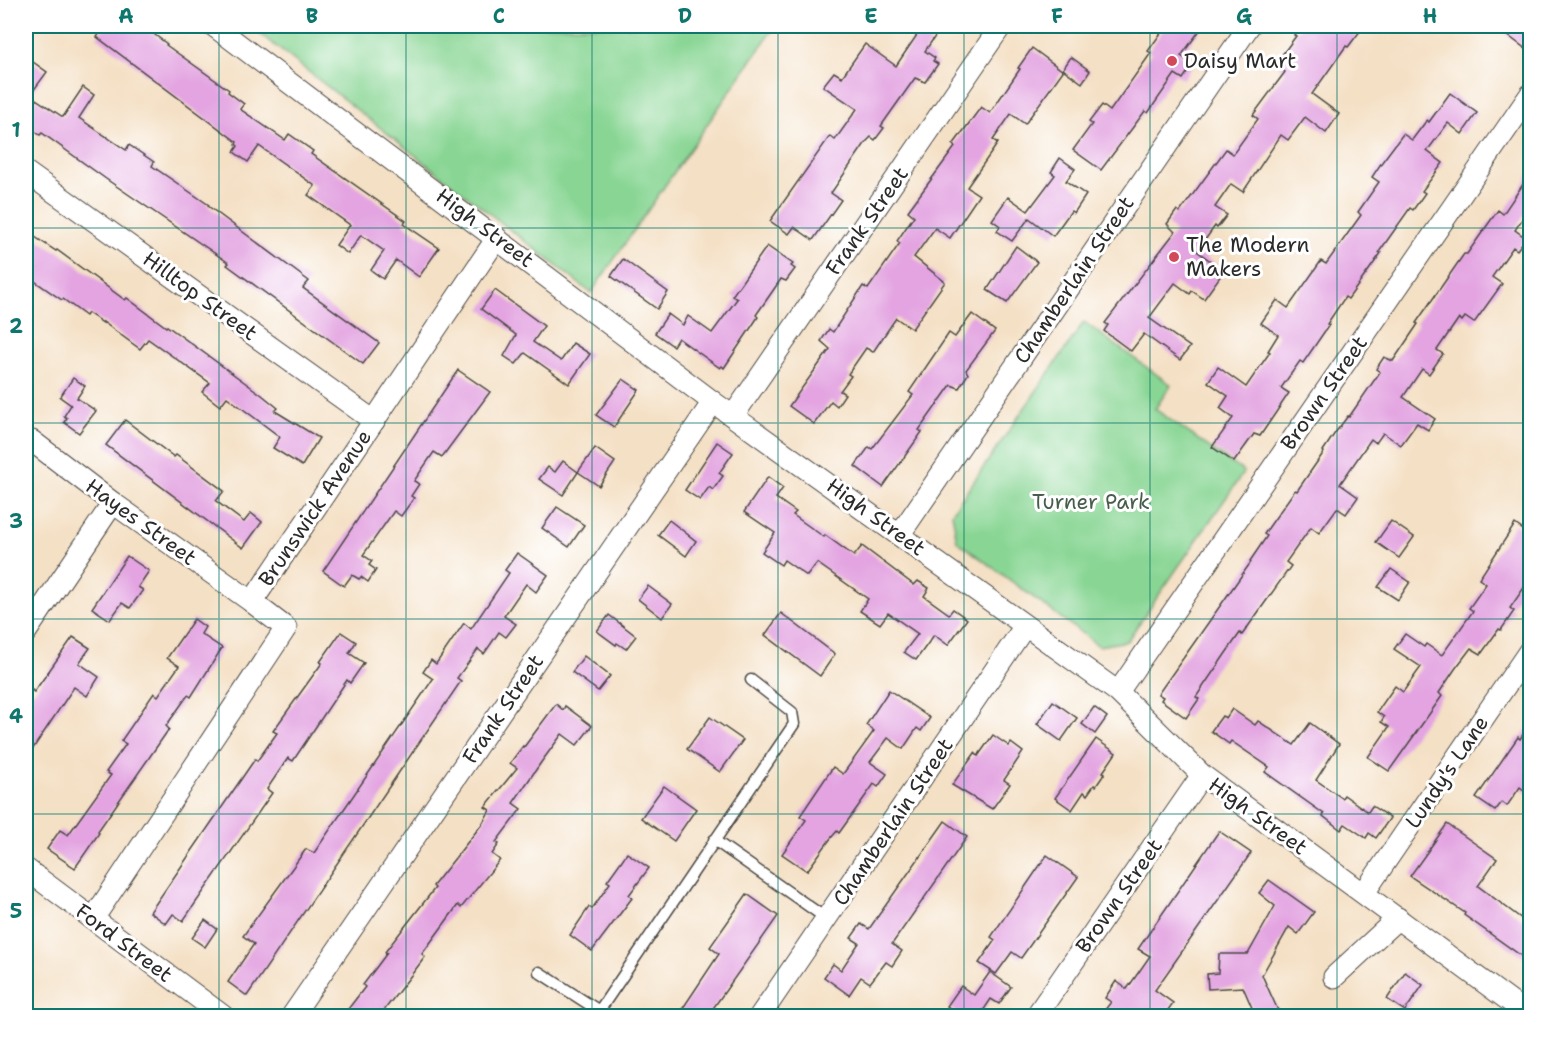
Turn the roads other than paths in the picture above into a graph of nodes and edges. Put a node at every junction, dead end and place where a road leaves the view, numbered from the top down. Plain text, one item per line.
1 (214, 26) edge
2 (1001, 26) edge
3 (1249, 26) edge
4 (1530, 94) edge
5 (26, 172) edge
6 (497, 238) junction
7 (713, 402) junction
8 (733, 416) junction
9 (374, 421) junction
10 (32, 441) dead end
11 (113, 504) junction
12 (900, 534) junction
13 (252, 602) junction
14 (1025, 626) junction
15 (26, 632) edge
16 (1530, 650) edge
17 (751, 680) dead end
18 (1118, 692) junction
19 (1202, 775) junction
20 (714, 840) junction
21 (26, 869) edge
22 (1364, 893) junction
23 (1398, 918) junction
24 (93, 919) junction
25 (827, 919) junction
26 (539, 972) dead end
27 (1334, 977) dead end
28 (603, 1014) edge
29 (223, 1017) edge
30 (292, 1017) edge
31 (760, 1017) edge
32 (1036, 1017) edge
33 (1530, 1017) edge

1 - 6 street, High Street
2 - 8 street, Frank Street
3 - 12 street, Chamberlain Street
4 - 18 street, Brown Street
5 - 9 street, Hilltop Street
6 - 7 street, High Street
6 - 9 street, Brunswick Avenue
7 - 8 street, High Street
7 - 30 street, Frank Street
8 - 12 street, High Street
9 - 13 street, Brunswick Avenue
10 - 11 street, Hayes Street
11 - 13 street, Hayes Street
11 - 15 street
12 - 14 street, High Street
13 - 24 street, Brunswick Avenue
14 - 18 street, High Street
14 - 25 street, Chamberlain Street
16 - 22 street, Lundy's Lane
17 - 20 lane
18 - 19 street, High Street
19 - 22 street, High Street
19 - 32 street, Brown Street
20 - 25 lane
20 - 28 lane
21 - 24 street, Ford Street
22 - 23 street, High Street
23 - 27 street
23 - 33 street, High Street
24 - 29 street, Ford Street
25 - 31 street, Chamberlain Street
26 - 28 lane

